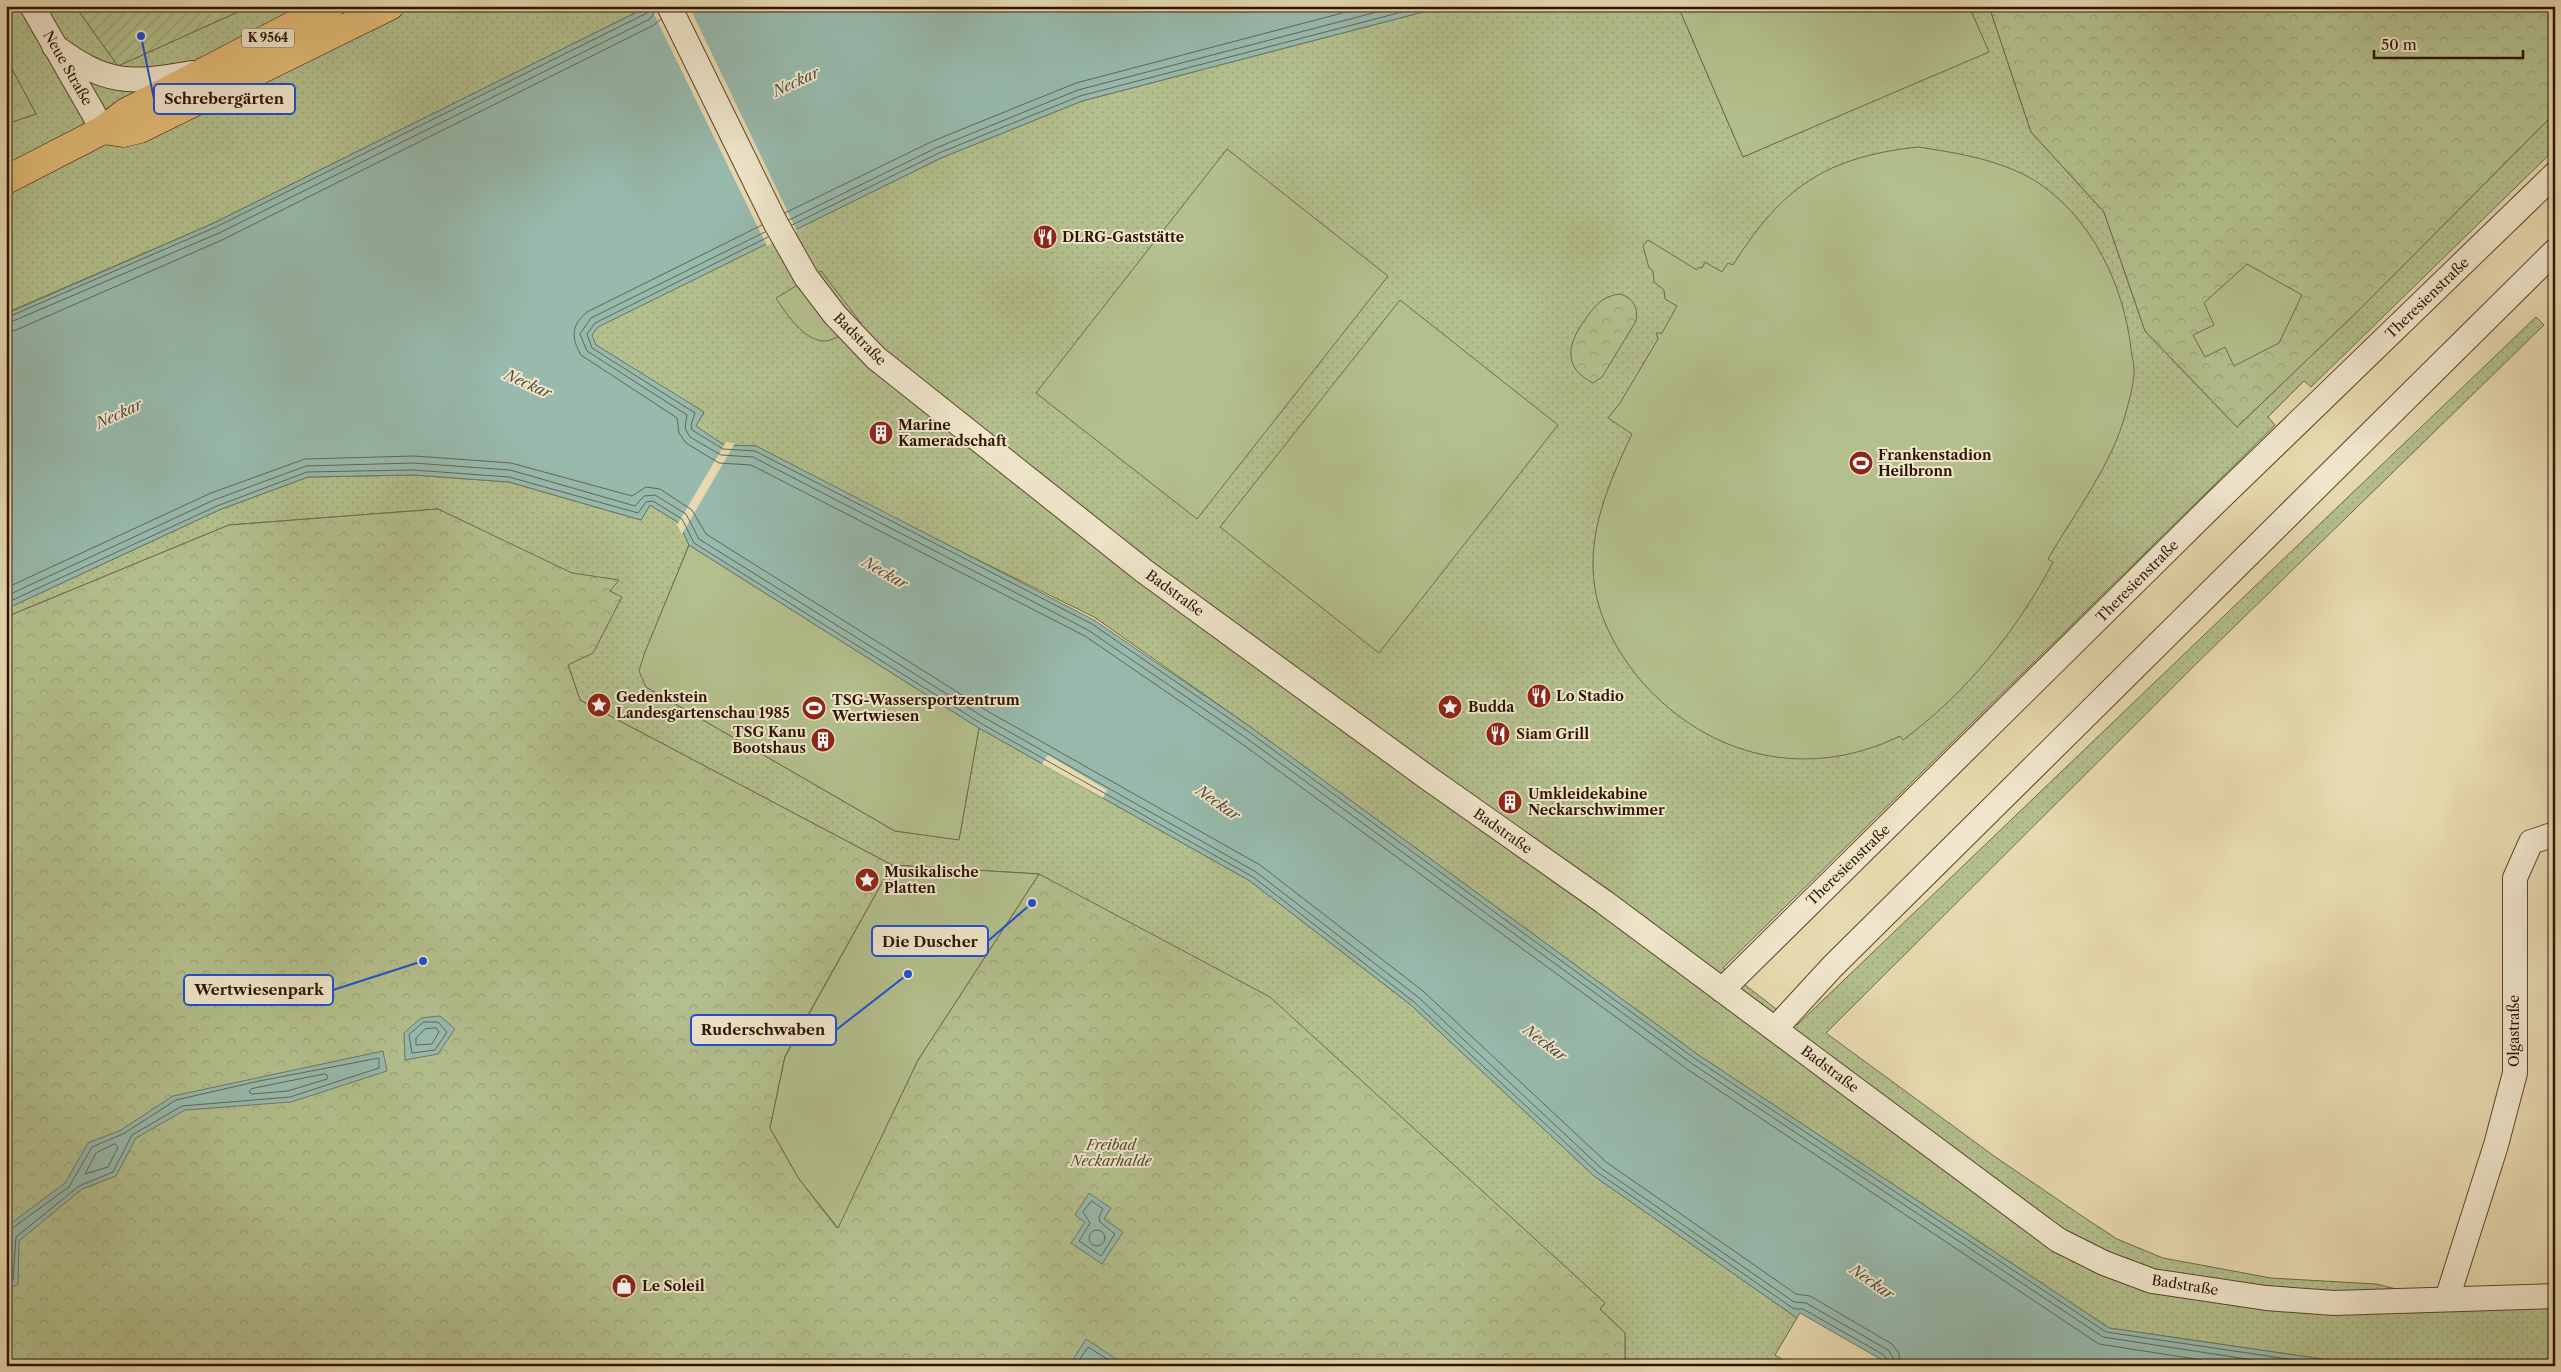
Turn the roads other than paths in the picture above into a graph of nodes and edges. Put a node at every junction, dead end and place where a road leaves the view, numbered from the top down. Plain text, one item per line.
1 (32, 6) edge
2 (330, 6) edge
3 (390, 6) edge
4 (669, 6) edge
5 (54, 46) junction
6 (206, 70) junction
7 (104, 130) junction
8 (2555, 174) edge
9 (6, 180) edge
10 (2555, 251) edge
11 (2555, 834) edge
12 (1722, 990) junction
13 (1775, 1029) junction
14 (2555, 1296) edge
15 (2447, 1299) junction

1 - 5 street, Neue Straße
2 - 6 main road, K 9564
3 - 7 main road, K 9564
4 - 12 street, Badstraße
5 - 6 street
5 - 7 street, Neue Straße
6 - 7 main road, K 9564
7 - 9 main road, K 9564
8 - 12 street, Theresienstraße
10 - 13 street
11 - 15 street, Olgastraße
12 - 13 street, Badstraße
13 - 15 street, Badstraße
14 - 15 street, Badstraße

